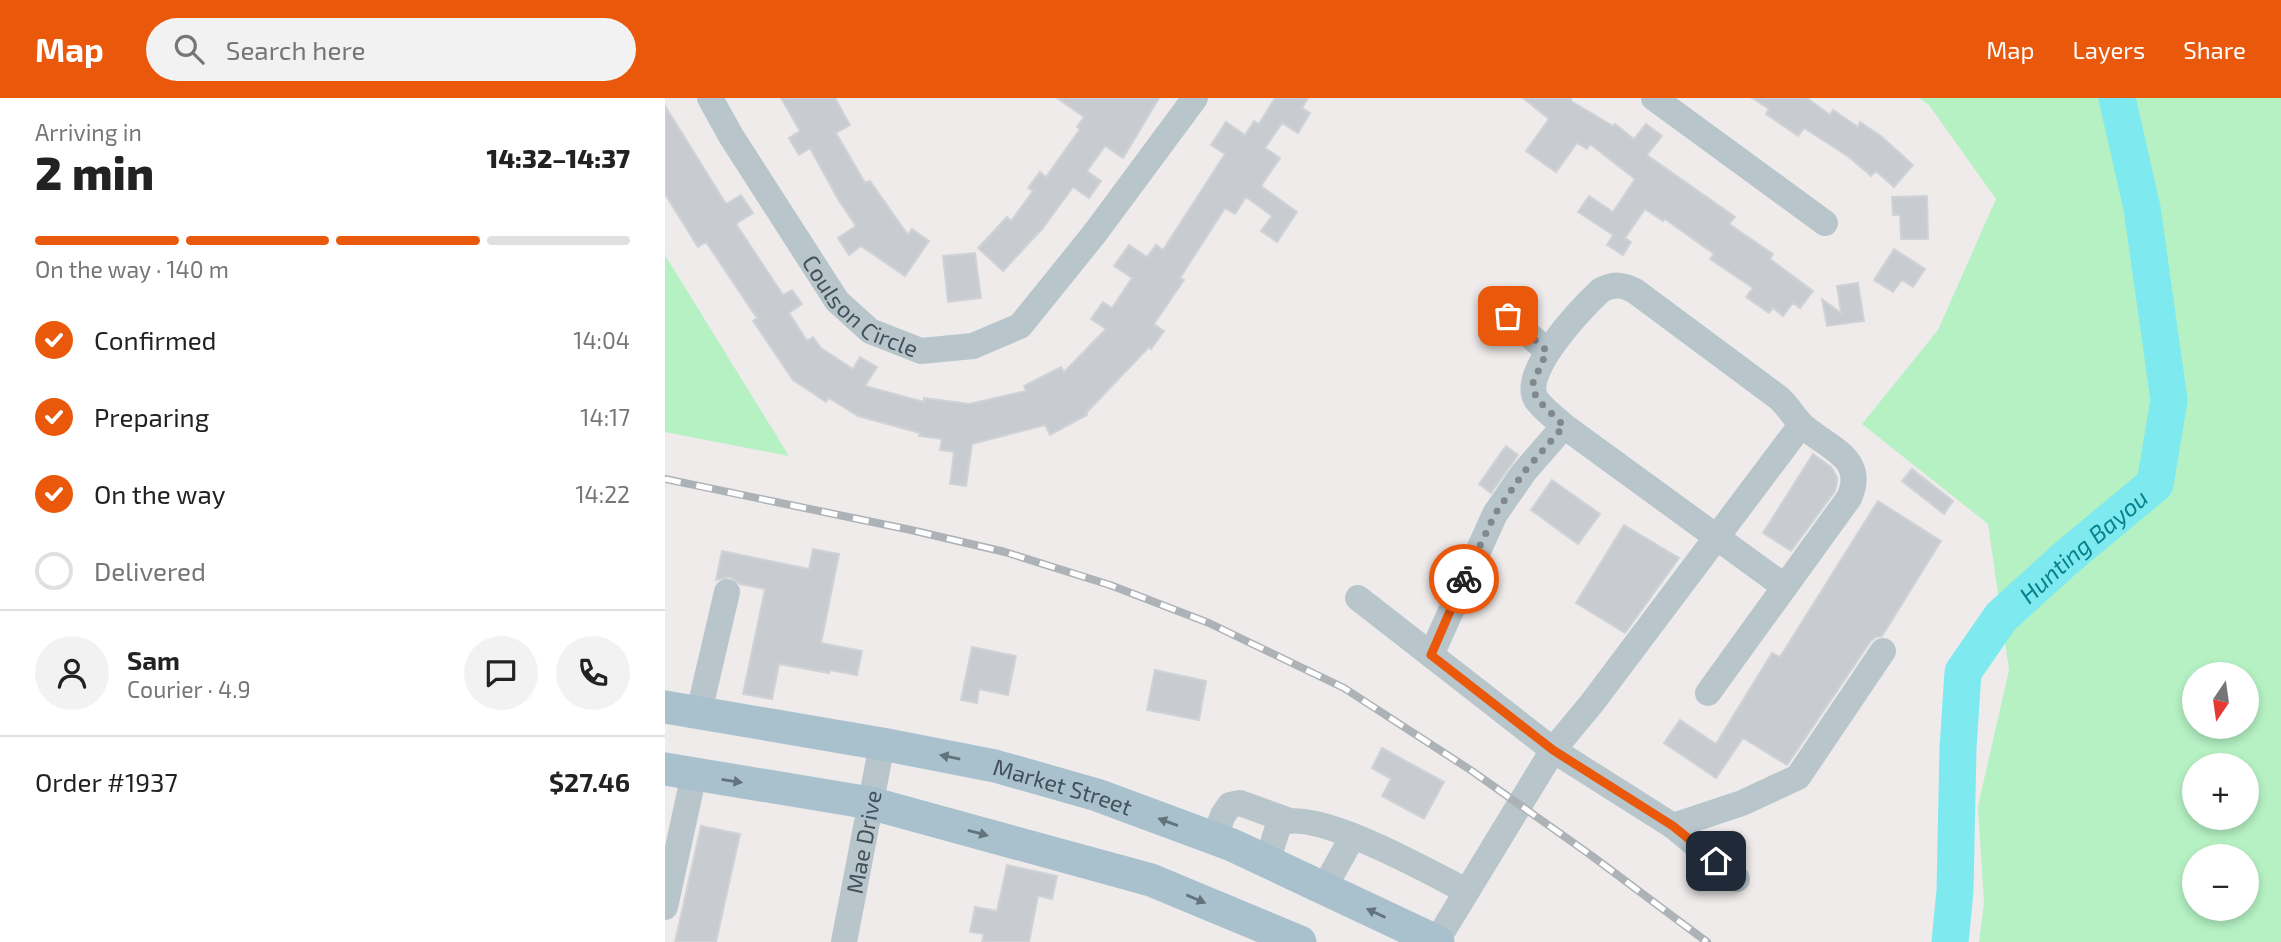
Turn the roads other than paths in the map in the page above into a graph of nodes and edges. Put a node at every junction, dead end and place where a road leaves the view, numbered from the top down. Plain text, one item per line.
1 (710, 98) edge
2 (1195, 98) edge
3 (1654, 98) edge
4 (1825, 223) dead end
5 (1508, 316) dead end
6 (1547, 351) junction
7 (1801, 425) junction
8 (1564, 426) junction
9 (1717, 537) junction
10 (1784, 587) junction
11 (727, 592) dead end
12 (1358, 598) dead end
13 (1883, 651) dead end
14 (1431, 655) junction
15 (1708, 693) dead end
16 (665, 707) edge
17 (699, 712) junction
18 (882, 744) junction
19 (1553, 750) junction
20 (679, 771) edge
21 (870, 803) junction
22 (1287, 820) junction
23 (1673, 826) junction
24 (1353, 836) junction
25 (1214, 839) junction
26 (1267, 862) junction
27 (1737, 879) dead end
28 (1324, 888) junction
29 (1466, 891) junction
30 (665, 907) edge
31 (844, 942) edge
32 (1300, 942) edge
33 (1437, 942) edge

1 - 2 street, Coulson Circle
3 - 4 street
5 - 6 street
6 - 7 street
6 - 8 street
7 - 9 street
7 - 10 street
8 - 9 street
8 - 14 street
9 - 10 street
9 - 19 street
10 - 15 street
11 - 17 street
12 - 14 street
13 - 23 street
14 - 19 street
16 - 17 main road, Market Street
17 - 18 main road, Market Street
18 - 21 street, Mae Drive
25 -> 18 main road, Market Street
19 - 23 street
19 - 29 street
20 -> 21 main road
20 - 30 street
21 - 31 street, Mae Drive
21 -> 32 main road
22 - 24 street
22 - 25 street
22 - 26 street
23 - 27 street
24 - 28 street
24 - 29 street
25 - 26 main road, Market Street
26 - 28 main road, Market Street
33 -> 28 main road, Market Street
29 - 33 street

